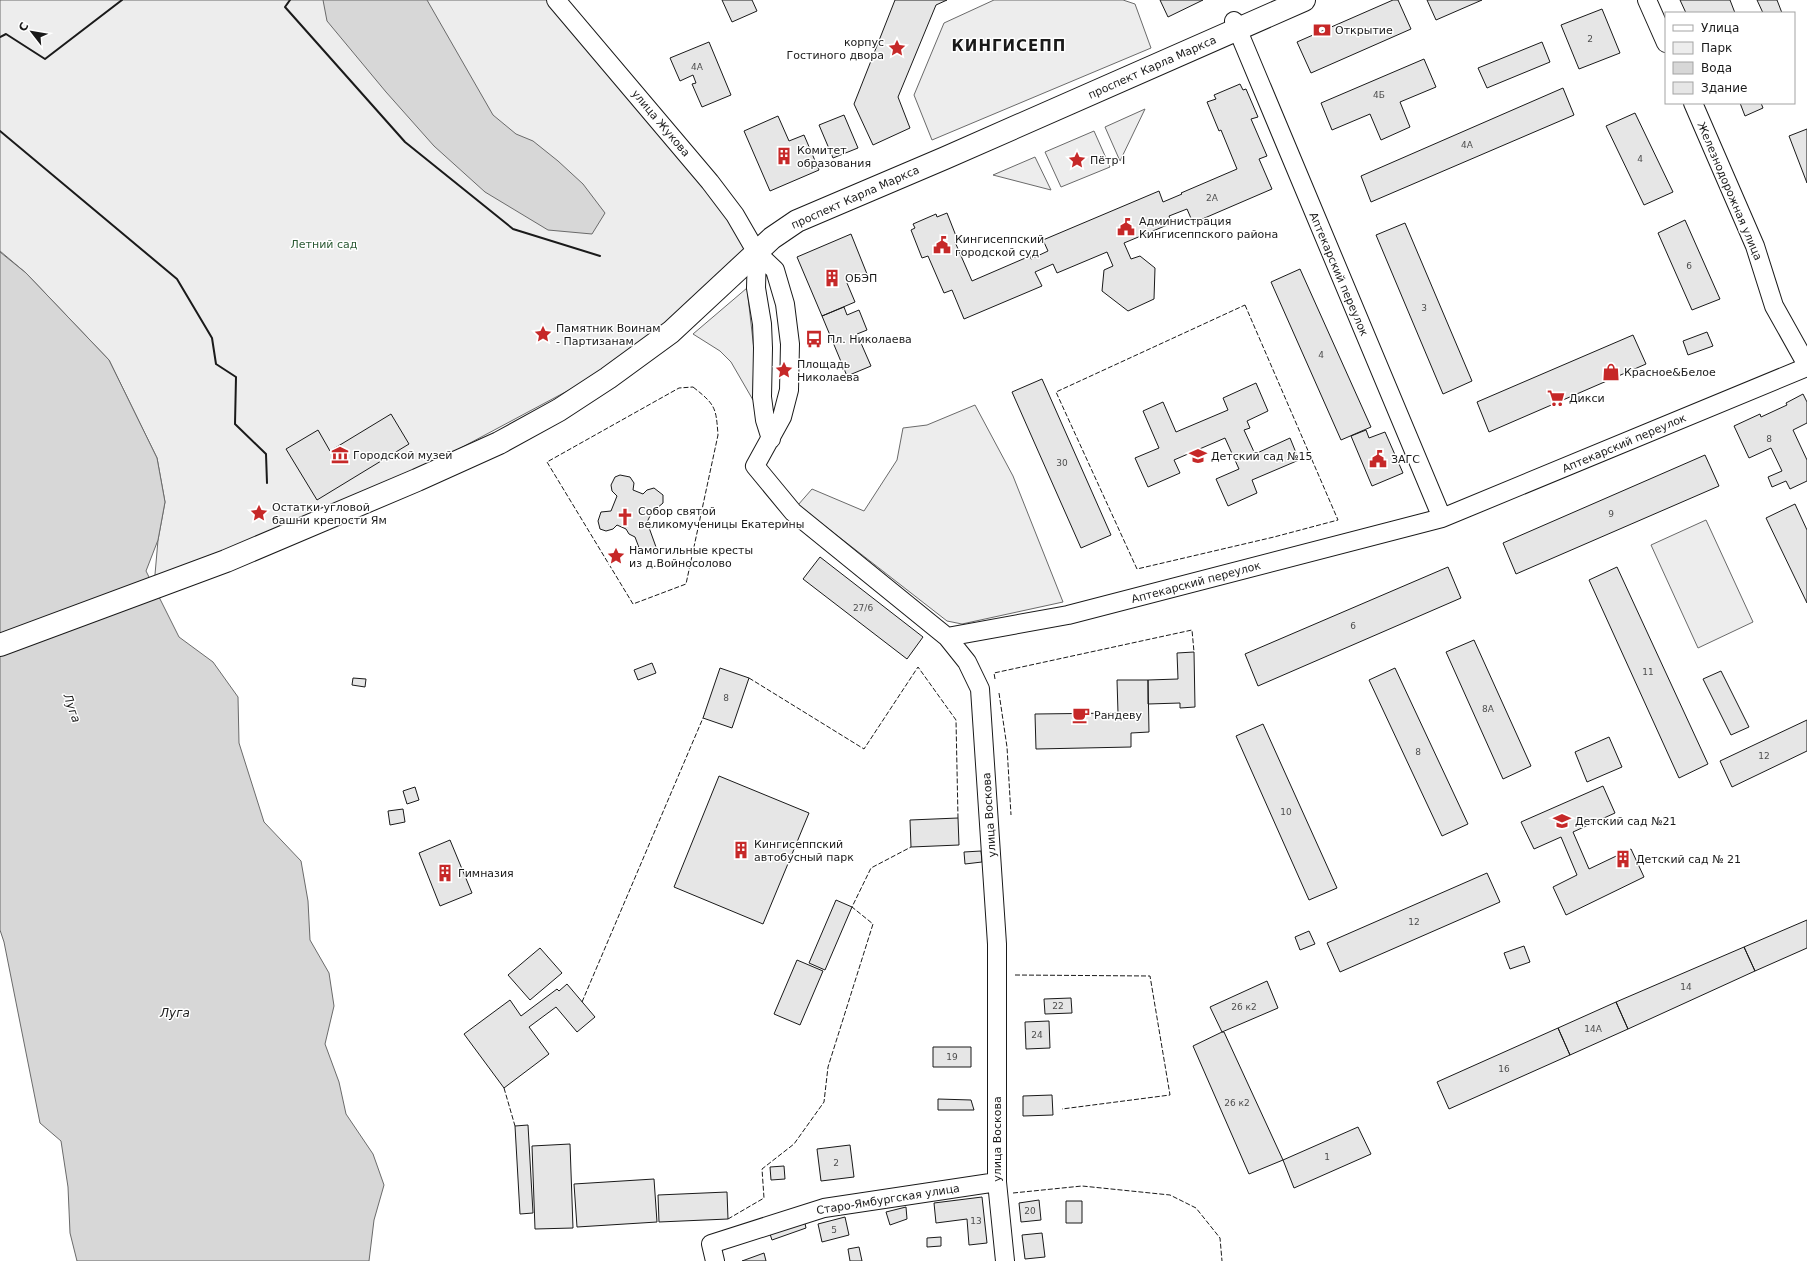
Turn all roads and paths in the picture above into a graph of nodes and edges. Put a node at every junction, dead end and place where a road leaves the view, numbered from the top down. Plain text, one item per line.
1 (556, 0) edge
2 (1282, 0) edge
3 (1304, 0) edge
4 (1647, 0) edge
5 (1235, 26) junction
6 (1665, 41) edge
7 (1692, 104) edge
8 (756, 253) junction
9 (1807, 366) edge
10 (771, 439) junction
11 (1442, 518) junction
12 (947, 637) junction
13 (0, 645) edge
14 (997, 1182) junction
15 (713, 1253) edge
16 (1005, 1261) edge

1 - 8 street, улица Жукова
2 - 5 main road
3 - 5 main road, проспект Карла Маркса
4 - 6 street
5 - 8 main road, проспект Карла Маркса
5 - 11 street, Аптекарский переулок
7 - 9 street, Железнодорожная улица
8 - 10 street
8 - 10 street
8 - 13 main road, проспект Карла Маркса
9 - 11 street, Аптекарский переулок
10 - 12 street, улица Воскова
11 - 12 street, Аптекарский переулок
12 - 14 street, улица Воскова
14 - 15 street, Старо-Ямбургская улица
14 - 16 street, улица Воскова

